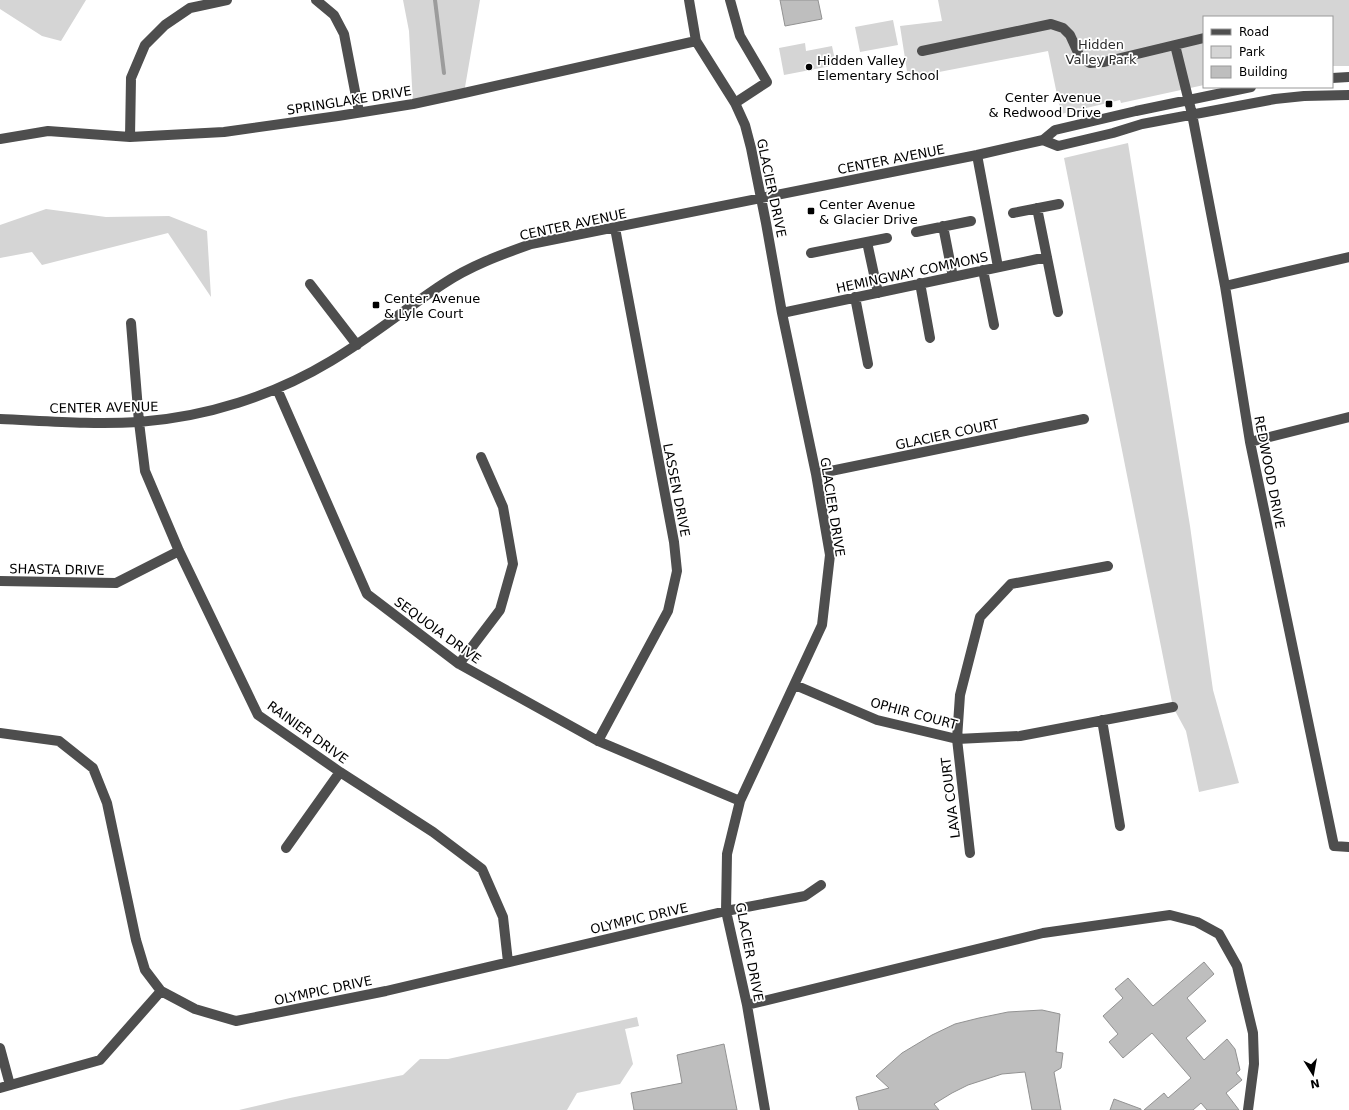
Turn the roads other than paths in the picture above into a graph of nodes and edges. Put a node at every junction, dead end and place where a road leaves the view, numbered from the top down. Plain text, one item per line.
1 (227, 0) edge
2 (316, 0) edge
3 (689, 0) edge
4 (730, 0) edge
5 (1203, 38) edge
6 (696, 41) junction
7 (1175, 45) junction
8 (922, 51) dead end
9 (1349, 77) edge
10 (1333, 78) edge
11 (1246, 88) edge
12 (1349, 95) edge
13 (1188, 101) junction
14 (735, 103) junction
15 (359, 112) junction
16 (1192, 114) junction
17 (130, 136) junction
18 (0, 139) edge
19 (1043, 140) junction
20 (977, 155) junction
21 (761, 199) junction
22 (1059, 204) dead end
23 (1038, 208) junction
24 (1013, 213) dead end
25 (971, 221) dead end
26 (943, 226) junction
27 (615, 228) junction
28 (916, 232) dead end
29 (887, 238) dead end
30 (867, 242) junction
31 (811, 253) dead end
32 (1047, 257) junction
33 (1349, 257) edge
34 (998, 267) junction
35 (983, 270) junction
36 (953, 277) junction
37 (310, 284) dead end
38 (920, 284) junction
39 (1225, 286) junction
40 (878, 293) junction
41 (855, 297) junction
42 (1058, 312) dead end
43 (782, 313) junction
44 (131, 324) dead end
45 (994, 325) dead end
46 (930, 338) dead end
47 (357, 345) junction
48 (868, 364) dead end
49 (277, 389) junction
50 (1349, 417) edge
51 (1084, 419) dead end
52 (0, 420) edge
53 (139, 422) junction
54 (1250, 442) junction
55 (481, 457) dead end
56 (816, 474) junction
57 (179, 551) junction
58 (1108, 566) dead end
59 (0, 581) edge
60 (459, 664) junction
61 (795, 685) junction
62 (1173, 707) dead end
63 (1102, 720) junction
64 (0, 733) edge
65 (957, 739) junction
66 (598, 741) junction
67 (340, 772) junction
68 (740, 801) junction
69 (1120, 826) dead end
70 (1349, 847) edge
71 (286, 848) dead end
72 (970, 853) dead end
73 (821, 885) dead end
74 (726, 911) junction
75 (508, 962) junction
76 (161, 991) junction
77 (747, 1005) junction
78 (0, 1048) edge
79 (10, 1085) junction
80 (0, 1088) edge
81 (765, 1110) edge
82 (1248, 1110) edge

1 - 17 street
2 - 15 street
3 - 6 street, GLACIER DRIVE
4 - 14 street
5 - 7 street
6 - 14 street, GLACIER DRIVE
6 - 15 street, SPRINGLAKE DRIVE
7 - 8 street
7 - 13 street, REDWOOD DRIVE
9 - 10 street
11 - 13 street, CENTER AVENUE
12 - 16 street, CENTER AVENUE
13 - 16 street, REDWOOD DRIVE
13 - 19 street, CENTER AVENUE
14 - 21 street, GLACIER DRIVE
15 - 17 street, SPRINGLAKE DRIVE
16 - 19 street, CENTER AVENUE
16 - 39 street, REDWOOD DRIVE
17 - 18 street, SPRINGLAKE DRIVE
19 - 20 street, CENTER AVENUE
20 - 21 street, CENTER AVENUE
20 - 34 street
21 - 27 street, CENTER AVENUE
21 - 43 street, GLACIER DRIVE
22 - 23 street
23 - 24 street
23 - 32 street
25 - 26 street
26 - 28 street
26 - 36 street
27 - 47 street, CENTER AVENUE
27 - 66 street, LASSEN DRIVE
29 - 30 street
30 - 31 street
30 - 40 street
32 - 34 street, HEMINGWAY COMMONS
32 - 42 street
33 - 39 street
34 - 35 street, HEMINGWAY COMMONS
35 - 36 street, HEMINGWAY COMMONS
35 - 45 street
36 - 38 street, HEMINGWAY COMMONS
37 - 47 street
38 - 40 street, HEMINGWAY COMMONS
38 - 46 street
39 - 54 street, REDWOOD DRIVE
40 - 41 street, HEMINGWAY COMMONS
41 - 43 street, HEMINGWAY COMMONS
41 - 48 street
43 - 56 street, GLACIER DRIVE
44 - 53 street, RAINIER DRIVE
47 - 49 street, CENTER AVENUE
49 - 53 street, CENTER AVENUE
49 - 60 street, SEQUOIA DRIVE
50 - 54 street
51 - 56 street, GLACIER COURT
52 - 53 street, CENTER AVENUE
53 - 57 street, RAINIER DRIVE
54 - 70 street, REDWOOD DRIVE
55 - 60 street
56 - 61 street, GLACIER DRIVE
57 - 59 street, SHASTA DRIVE
57 - 67 street, RAINIER DRIVE
58 - 65 street, LAVA COURT
60 - 66 street, SEQUOIA DRIVE
61 - 65 street, OPHIR COURT
61 - 68 street, GLACIER DRIVE
62 - 63 street, OPHIR COURT
63 - 65 street, OPHIR COURT
63 - 69 street
64 - 76 street, OLYMPIC DRIVE
65 - 72 street, LAVA COURT
66 - 68 street, SEQUOIA DRIVE
67 - 71 street
67 - 75 street, RAINIER DRIVE
68 - 74 street, GLACIER DRIVE
73 - 74 street, OLYMPIC DRIVE
74 - 75 street, OLYMPIC DRIVE
74 - 77 street, GLACIER DRIVE
75 - 76 street, OLYMPIC DRIVE
76 - 79 street
77 - 81 street, GLACIER DRIVE
77 - 82 street
78 - 79 street
79 - 80 street

